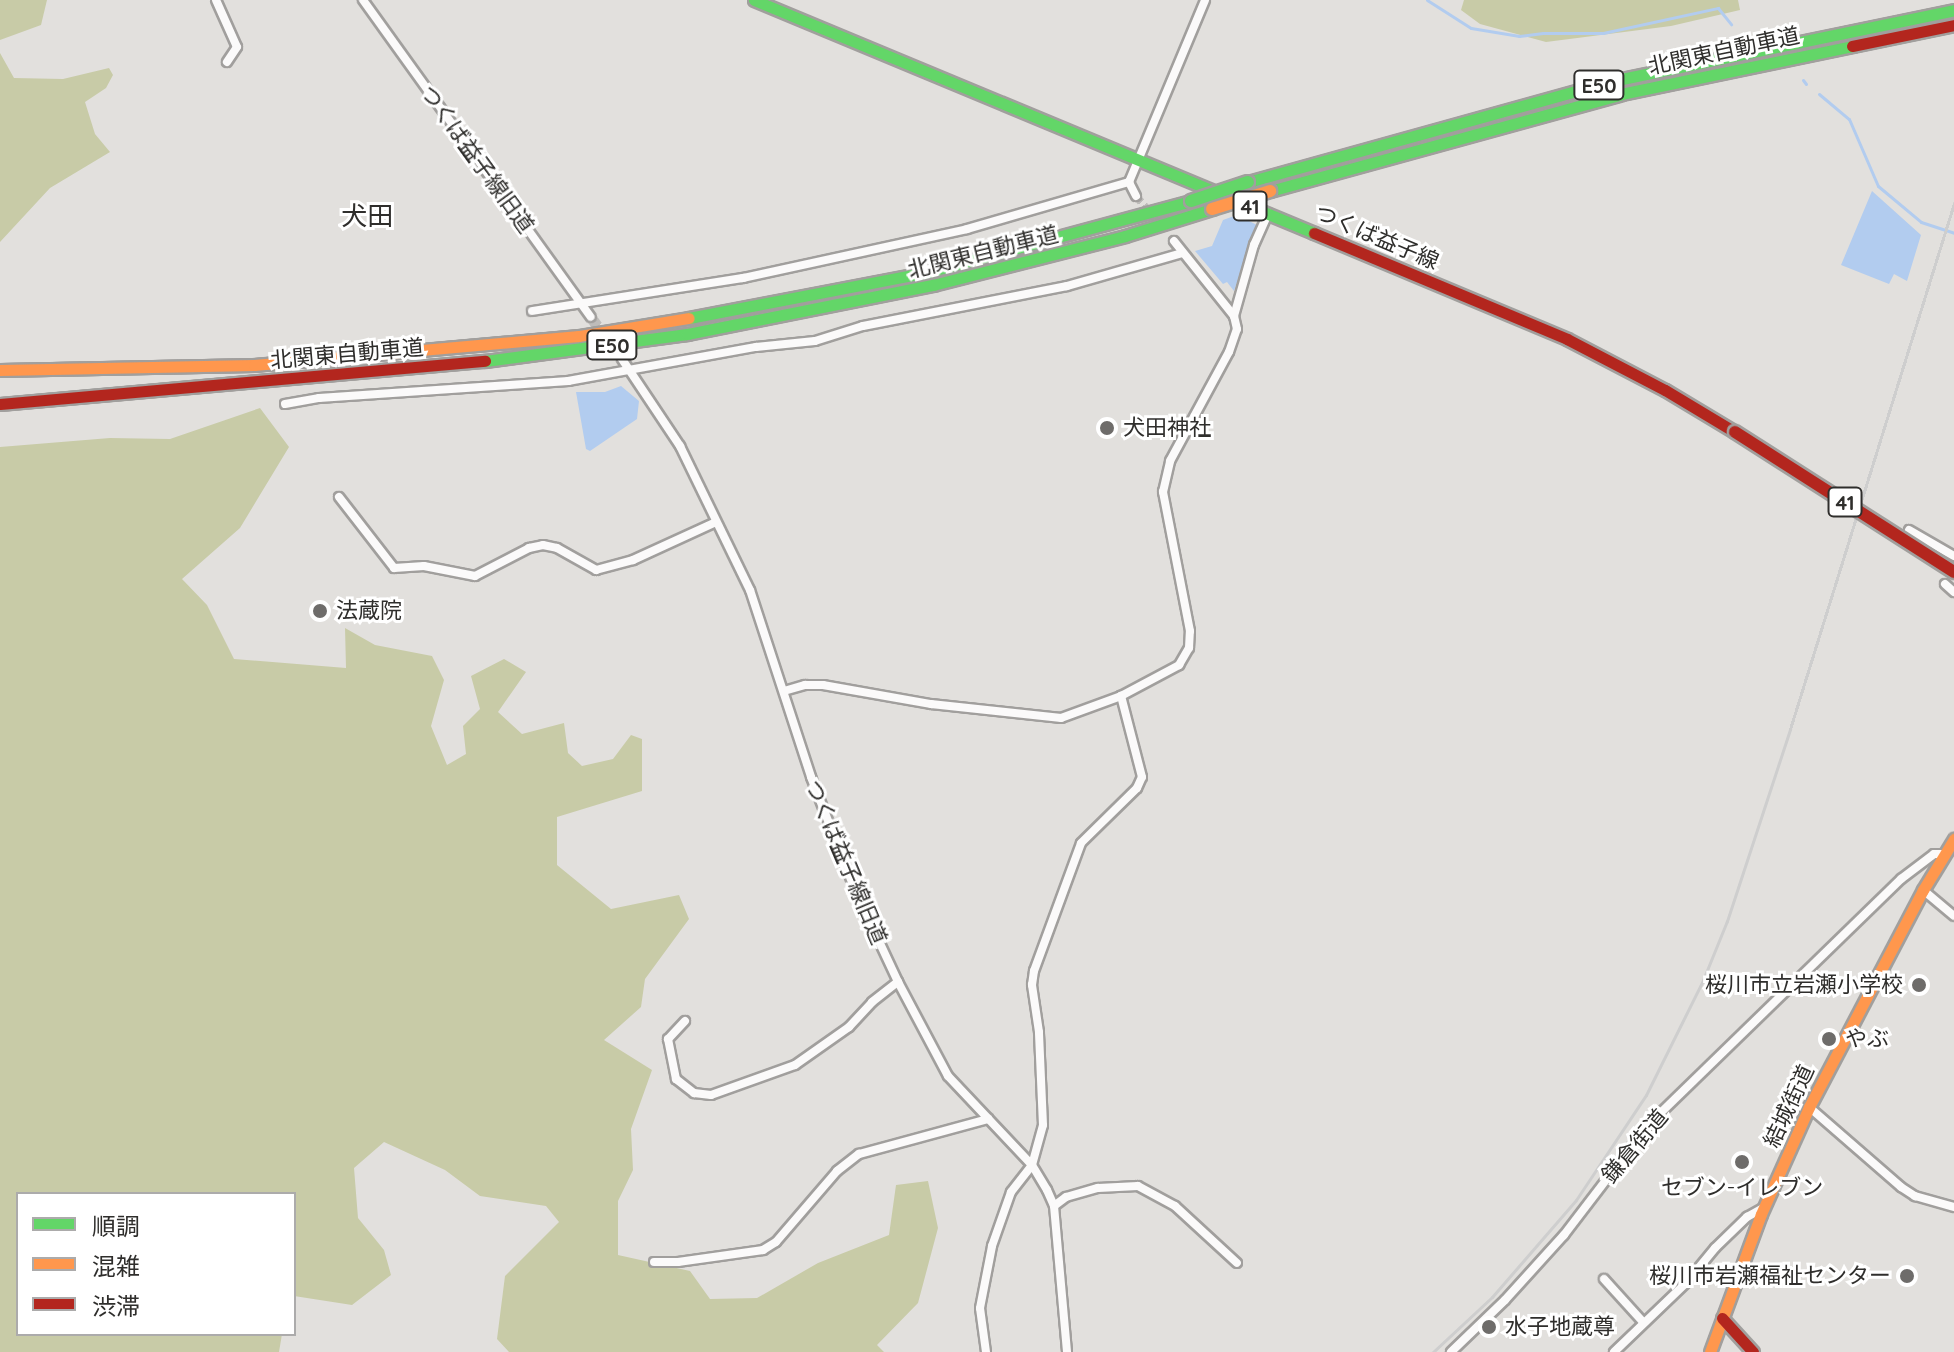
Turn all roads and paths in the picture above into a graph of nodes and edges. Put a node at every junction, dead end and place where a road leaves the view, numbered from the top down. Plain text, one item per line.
1 (216, 0) edge
2 (363, 0) edge
3 (754, 0) edge
4 (1205, 0) edge
5 (1954, 10) edge
6 (1954, 25) edge
7 (227, 62) dead end
8 (1138, 159) junction
9 (1129, 182) junction
10 (1136, 196) tunnel mouth
11 (1268, 213) junction
12 (1174, 241) dead end
13 (1182, 253) junction
14 (582, 304) junction
15 (532, 311) dead end
16 (1234, 316) junction
17 (591, 317) tunnel mouth
18 (622, 359) tunnel mouth
19 (0, 370) edge
20 (629, 370) junction
21 (0, 404) edge
22 (285, 404) dead end
23 (339, 497) dead end
24 (716, 522) junction
25 (1909, 530) dead end
26 (1954, 556) edge
27 (1954, 572) edge
28 (1945, 584) dead end
29 (1954, 592) edge
30 (784, 691) junction
31 (1121, 696) junction
32 (1954, 839) edge
33 (1944, 854) junction
34 (1923, 890) junction
35 (1954, 916) edge
36 (898, 982) junction
37 (685, 1021) dead end
38 (1809, 1107) junction
39 (988, 1119) junction
40 (1032, 1165) junction
41 (1054, 1206) junction
42 (1765, 1207) junction
43 (1954, 1207) edge
44 (654, 1262) dead end
45 (1237, 1263) dead end
46 (1604, 1279) dead end
47 (1722, 1318) junction
48 (1643, 1322) junction
49 (986, 1352) edge
50 (1067, 1352) edge
51 (1451, 1352) edge
52 (1614, 1352) edge
53 (1710, 1352) edge
54 (1753, 1352) edge

1 - 7 street
2 - 14 street, つくば益子線旧道
3 - 8 main road, つくば益子線 / 41
4 - 8 street
5 - 19 main road, 北関東自動車道 / E50, bridge
6 - 21 main road, 北関東自動車道 / E50, bridge
8 - 9 street
8 - 11 main road, つくば益子線 / 41
9 - 10 street
9 - 14 street
11 - 16 street
11 - 27 main road, つくば益子線 / 41, bridge
12 - 13 street
13 - 16 street
13 - 20 street
14 - 15 street
14 - 17 street, つくば益子線旧道
16 - 31 street
18 - 20 street, つくば益子線旧道
20 - 22 street
20 - 24 street, つくば益子線旧道
23 - 24 street
24 - 30 street, つくば益子線旧道
25 - 26 street
28 - 29 street
30 - 31 street
30 - 36 street, つくば益子線旧道
31 - 40 street
32 - 33 main road, 結城街道
33 - 34 main road, 結城街道
33 - 51 street, 鎌倉街道
34 - 35 street
34 - 38 main road, 結城街道
36 - 37 street
36 - 39 street, つくば益子線旧道
38 - 42 main road, 結城街道
38 - 43 street
39 - 40 street, つくば益子線旧道
39 - 44 street
40 - 41 street, つくば益子線旧道
40 - 49 street
41 - 45 street
41 - 50 street, つくば益子線旧道
42 - 47 main road
42 - 48 street, 結城街道
46 - 48 street
47 - 53 main road
47 - 54 main road
48 - 52 street, 結城街道

